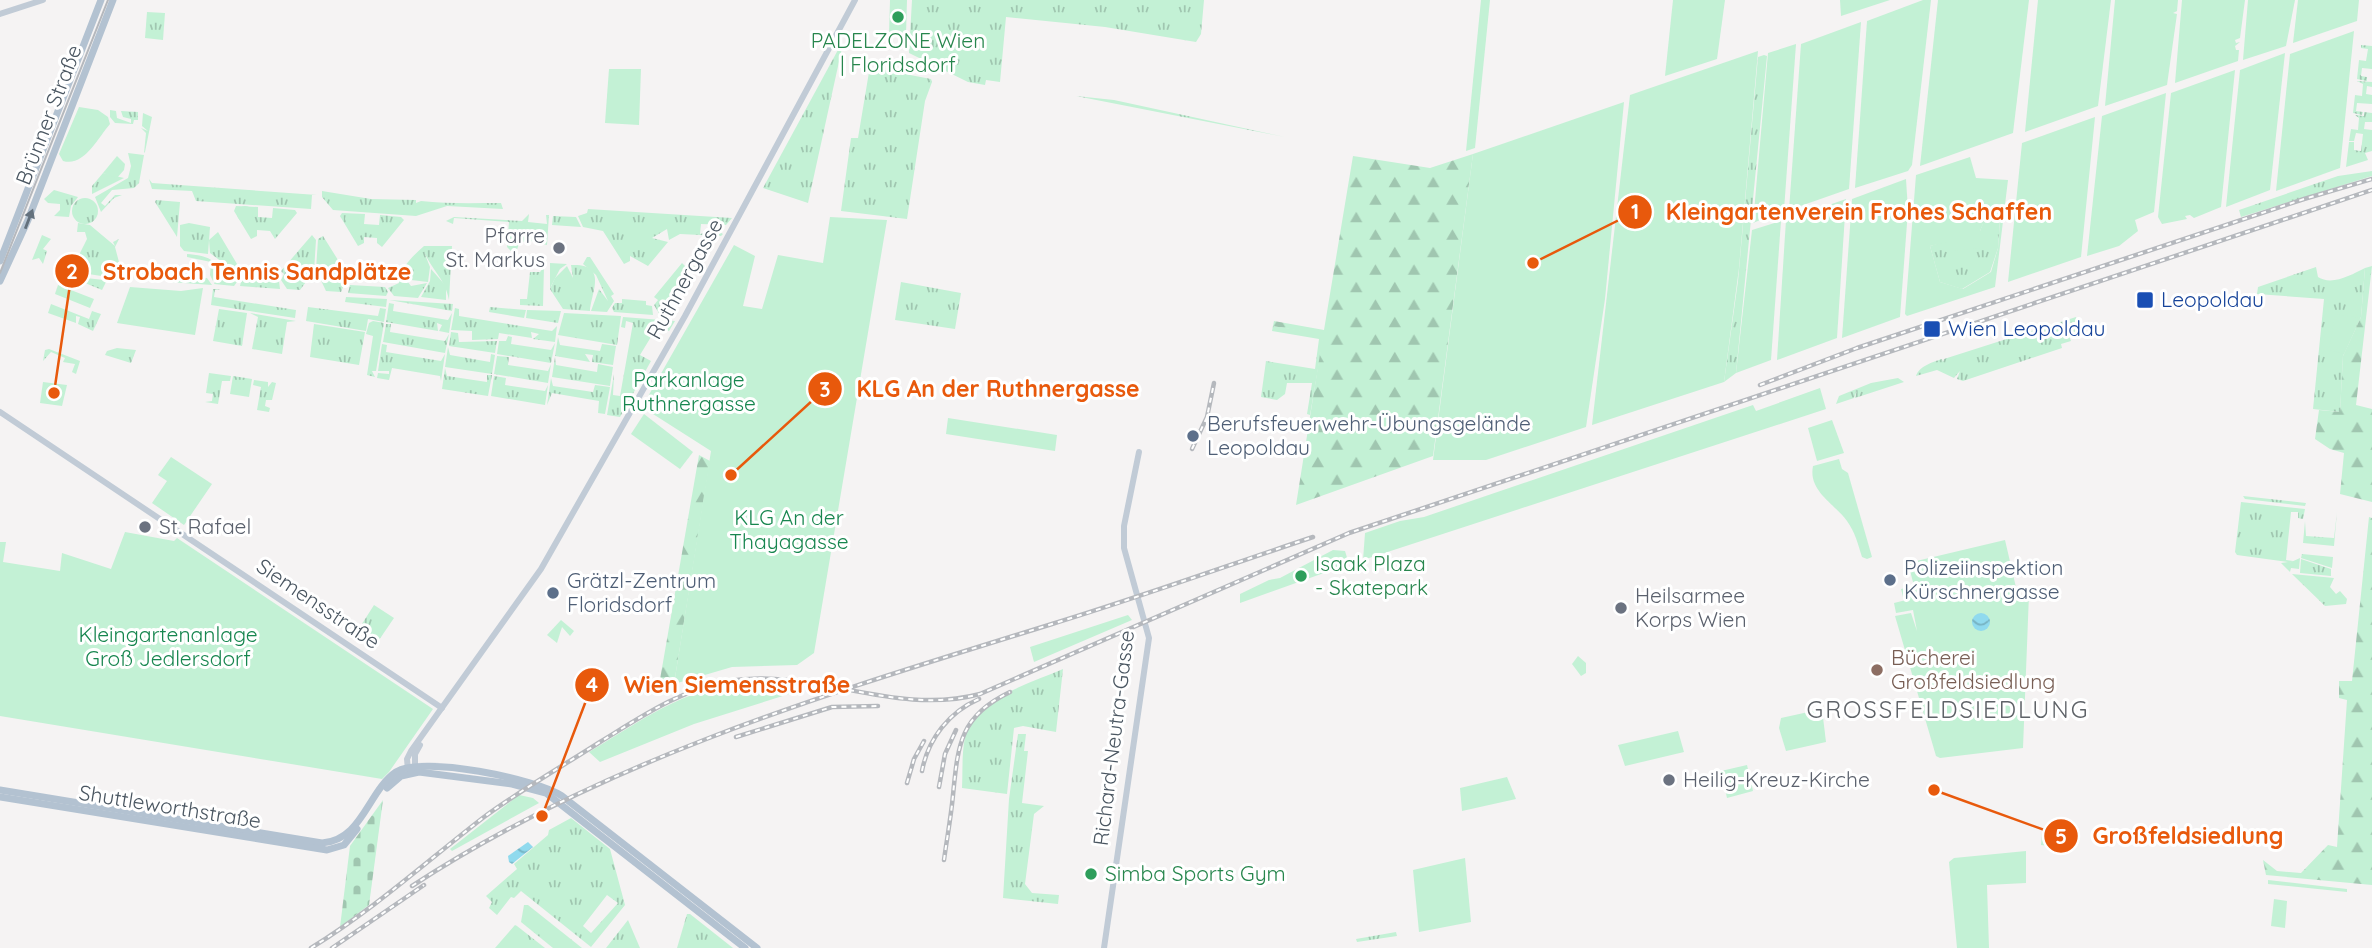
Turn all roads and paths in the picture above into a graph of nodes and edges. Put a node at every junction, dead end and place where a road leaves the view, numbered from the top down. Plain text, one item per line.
1 (43, 0) edge
2 (101, 0) edge
3 (113, 0) edge
4 (855, 0) edge
5 (0, 14) edge
6 (0, 261) edge
7 (0, 281) edge
8 (0, 412) edge
9 (1139, 452) dead end
10 (442, 708) junction
11 (411, 769) junction
12 (534, 785) junction
13 (0, 790) edge
14 (0, 797) edge
15 (333, 846) junction
16 (745, 948) edge
17 (757, 948) edge
18 (1104, 948) edge

1 - 5 street
2 - 6 main road, Brünner Straße
7 -> 3 main road, Brünner Straße
4 - 10 street, Ruthnergasse
8 - 10 street, Siemensstraße
9 - 18 street, Richard-Neutra-Gasse
10 - 11 street, Ruthnergasse
11 - 12 main road
11 - 15 main road
12 - 16 main road
12 - 17 main road
13 - 15 main road, Shuttleworthstraße
14 - 15 main road, Shuttleworthstraße

